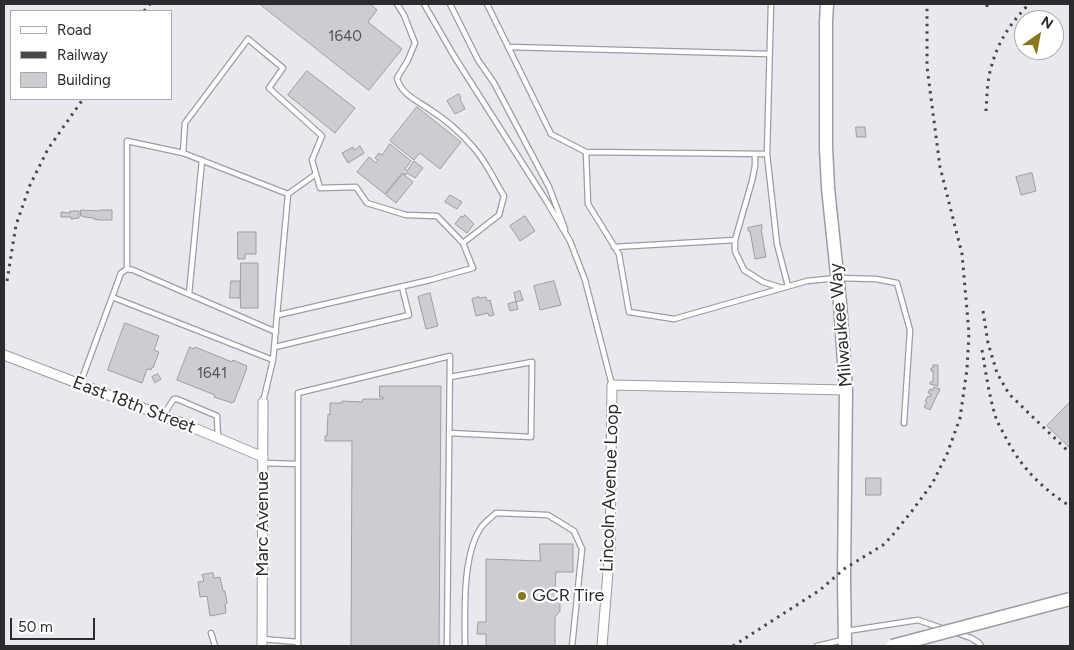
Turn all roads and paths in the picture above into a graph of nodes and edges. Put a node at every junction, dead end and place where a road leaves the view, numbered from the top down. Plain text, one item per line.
1 (397, 4) edge
2 (424, 4) edge
3 (450, 4) edge
4 (487, 4) edge
5 (771, 4) edge
6 (827, 4) edge
7 (508, 47) junction
8 (770, 54) junction
9 (183, 152) junction
10 (586, 152) junction
11 (755, 154) junction
12 (767, 154) junction
13 (202, 160) junction
14 (316, 174) junction
15 (288, 194) junction
16 (735, 240) junction
17 (570, 241) junction
18 (462, 244) junction
19 (614, 247) junction
20 (127, 269) junction
21 (837, 278) junction
22 (788, 286) junction
23 (402, 287) junction
24 (782, 288) junction
25 (189, 294) junction
26 (112, 297) junction
27 (278, 315) junction
28 (276, 332) junction
29 (275, 348) junction
30 (4, 355) edge
31 (273, 360) junction
32 (450, 377) junction
33 (80, 384) junction
34 (612, 385) junction
35 (846, 390) junction
36 (263, 402) joint
37 (163, 416) junction
38 (904, 423) dead end
39 (449, 433) junction
40 (218, 438) junction
41 (263, 460) junction
42 (298, 464) junction
43 (1070, 599) edge
44 (211, 632) dead end
45 (844, 639) edge
46 (262, 643) edge
47 (298, 644) edge
48 (214, 646) edge
49 (447, 646) edge
50 (465, 646) edge
51 (572, 646) edge
52 (602, 646) edge
53 (817, 646) edge
54 (892, 646) edge
55 (980, 646) edge

1 - 18 lane
2 - 17 lane
3 - 17 lane
4 - 7 lane
5 - 8 lane
6 - 21 street, Milwaukee Way
7 - 8 lane
7 - 10 lane
8 - 12 lane
9 - 13 lane
9 - 14 lane
9 - 20 lane
10 - 11 lane
10 - 19 lane
11 - 12 lane
11 - 16 lane
12 - 22 lane
13 - 15 lane
13 - 25 lane
14 - 15 lane
14 - 18 lane
15 - 27 lane
16 - 19 lane
16 - 24 lane
17 - 34 lane
18 - 23 lane
19 - 24 lane
20 - 25 lane
20 - 26 lane
21 - 22 lane
21 - 35 street, Milwaukee Way
21 - 38 lane
22 - 24 lane
23 - 27 lane
23 - 29 lane
25 - 28 lane
26 - 31 lane
26 - 33 lane
27 - 28 lane
28 - 29 lane
29 - 31 lane
30 - 33 street, East 18th Street
31 - 36 lane
32 - 39 lane
32 - 39 lane
32 - 42 lane
33 - 37 street, East 18th Street
34 - 35 street, Lincoln Avenue Loop
34 - 52 street, Lincoln Avenue Loop
35 - 45 street, Milwaukee Way
36 - 41 street, Marc Avenue
37 - 40 street, East 18th Street
37 - 40 lane
39 - 49 lane
40 - 41 street, East 18th Street
41 - 42 lane
41 - 46 street, Marc Avenue
42 - 47 lane
43 - 54 street, bridge
44 - 48 lane
45 - 53 lane
45 - 55 lane
46 - 47 lane
50 - 51 lane

